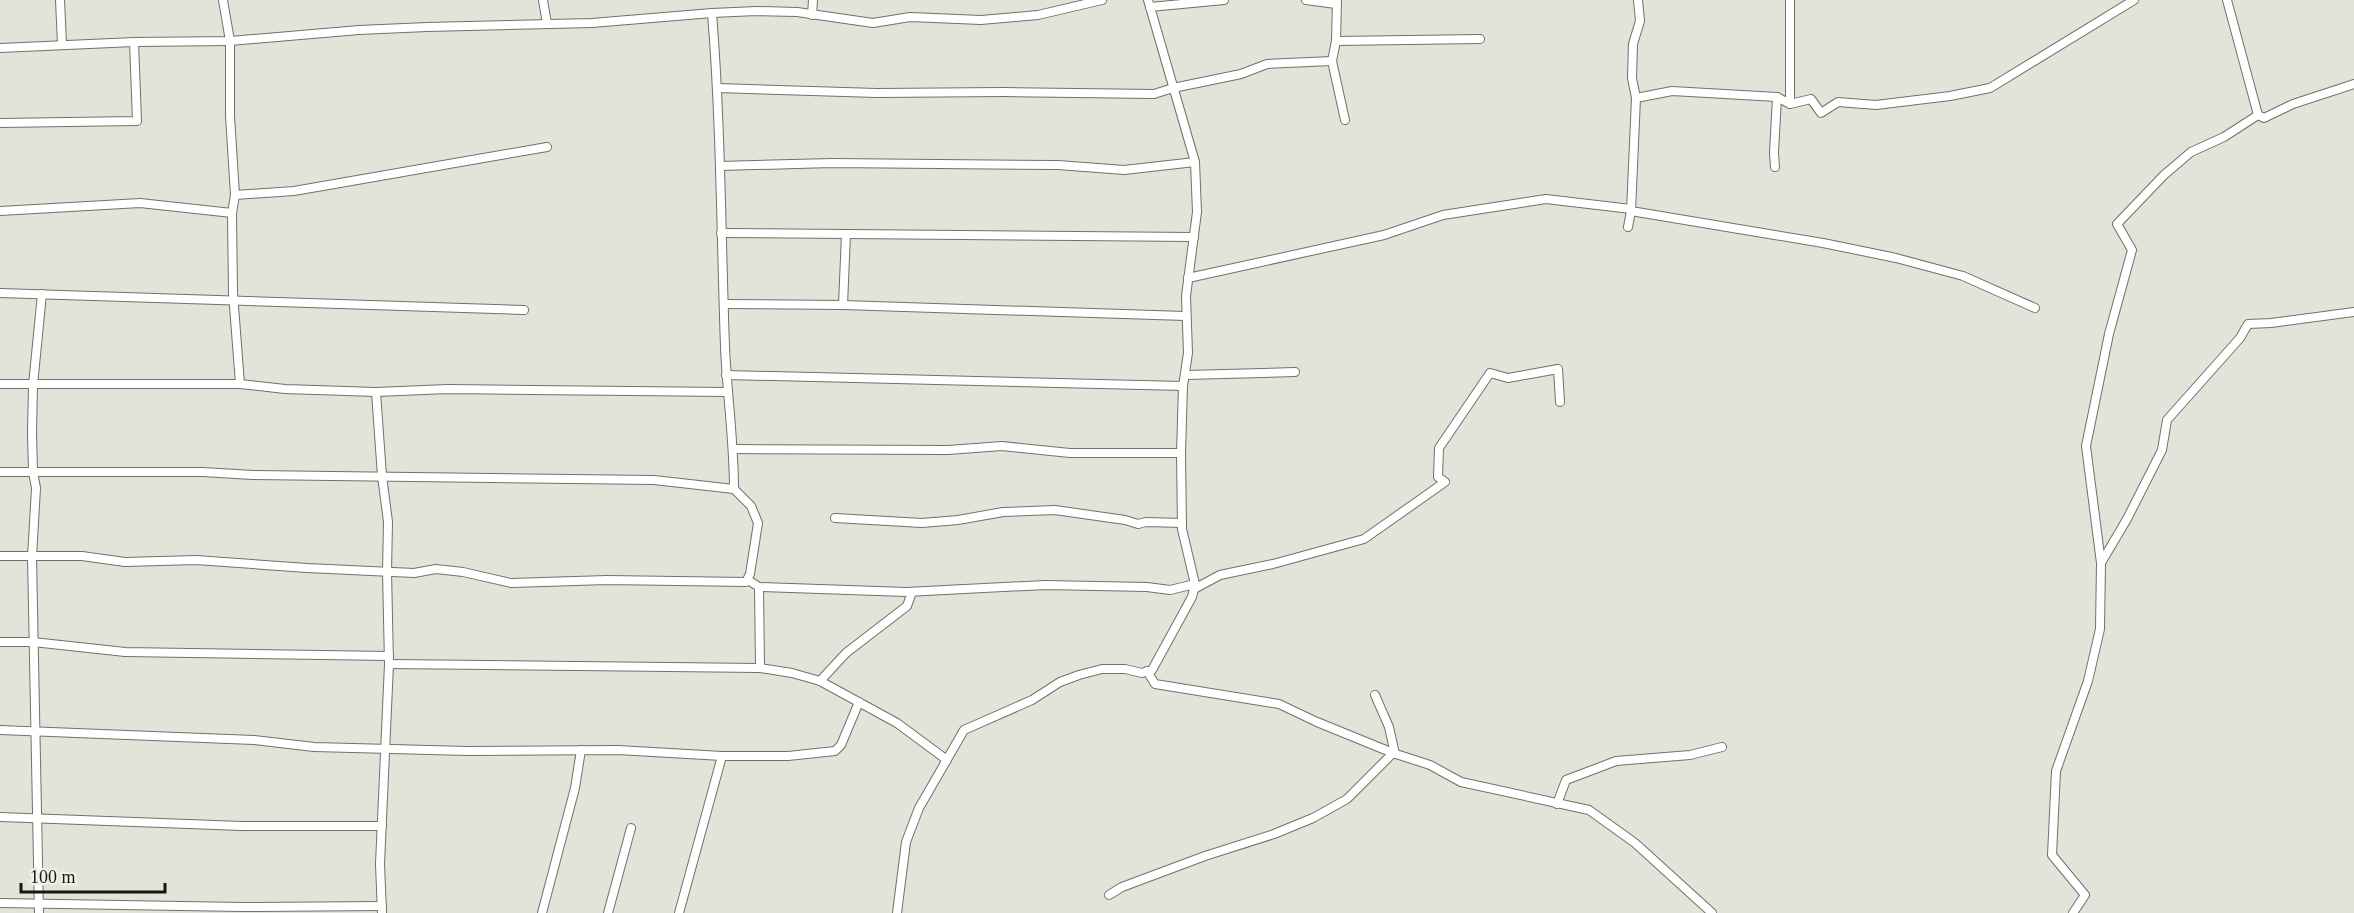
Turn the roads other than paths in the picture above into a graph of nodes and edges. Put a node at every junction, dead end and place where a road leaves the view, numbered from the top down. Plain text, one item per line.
1 (60, 0) edge
2 (223, 0) edge
3 (543, 0) edge
4 (813, 0) edge
5 (1101, 0) edge
6 (1224, 0) edge
7 (1306, 0) edge
8 (1638, 0) edge
9 (1790, 0) edge
10 (2134, 0) edge
11 (2227, 0) edge
12 (1337, 2) edge
13 (1149, 4) edge
14 (712, 13) junction
15 (812, 15) junction
16 (547, 24) junction
17 (1480, 39) dead end
18 (1336, 41) junction
19 (134, 42) junction
20 (230, 42) junction
21 (62, 44) junction
22 (0, 48) edge
23 (1332, 61) junction
24 (2354, 84) edge
25 (717, 88) junction
26 (1173, 88) junction
27 (1777, 97) junction
28 (1636, 98) junction
29 (1790, 104) junction
30 (2258, 115) junction
31 (1345, 120) dead end
32 (0, 123) edge
33 (547, 147) dead end
34 (1195, 162) junction
35 (720, 166) junction
36 (1775, 167) dead end
37 (235, 195) junction
38 (1631, 210) junction
39 (0, 211) edge
40 (232, 213) junction
41 (1628, 227) dead end
42 (721, 233) junction
43 (846, 234) junction
44 (1194, 237) junction
45 (1188, 278) junction
46 (0, 293) edge
47 (42, 294) junction
48 (233, 302) junction
49 (724, 304) junction
50 (843, 305) junction
51 (2035, 308) dead end
52 (524, 310) dead end
53 (2354, 312) edge
54 (1185, 316) junction
55 (1295, 372) dead end
56 (726, 375) junction
57 (1185, 375) junction
58 (0, 384) edge
59 (240, 384) junction
60 (33, 385) junction
61 (1184, 386) junction
62 (376, 392) junction
63 (728, 392) junction
64 (1560, 402) dead end
65 (734, 449) junction
66 (1181, 453) junction
67 (0, 472) edge
68 (33, 472) junction
69 (382, 476) junction
70 (734, 489) junction
71 (835, 518) dead end
72 (1182, 523) junction
73 (0, 556) edge
74 (32, 557) junction
75 (2101, 562) junction
76 (387, 571) junction
77 (748, 580) junction
78 (1194, 586) junction
79 (759, 587) junction
80 (912, 592) junction
81 (0, 642) edge
82 (33, 642) junction
83 (389, 660) junction
84 (760, 668) junction
85 (1147, 671) junction
86 (820, 681) junction
87 (1375, 695) dead end
88 (859, 702) junction
89 (0, 730) edge
90 (35, 730) junction
91 (1722, 747) dead end
92 (386, 748) junction
93 (581, 750) junction
94 (1394, 754) junction
95 (722, 756) junction
96 (947, 760) junction
97 (1557, 804) junction
98 (0, 817) edge
99 (36, 818) junction
100 (382, 826) junction
101 (631, 828) dead end
102 (1109, 895) dead end
103 (0, 903) edge
104 (40, 904) junction
105 (382, 909) edge
106 (39, 913) edge
107 (542, 913) edge
108 (608, 913) edge
109 (679, 913) edge
110 (897, 913) edge
111 (1712, 913) edge
112 (2073, 913) edge

1 - 21 street
2 - 20 street
3 - 16 street
4 - 15 street
5 - 15 street
6 - 13 street
7 - 12 street
8 - 28 street
9 - 29 street
10 - 29 street
11 - 30 street
12 - 18 street
13 - 26 street
14 - 15 street
14 - 16 street
14 - 25 street
16 - 20 street
17 - 18 street
18 - 23 street
19 - 20 street
19 - 21 street
19 - 32 street
20 - 37 street
21 - 22 street
23 - 26 street
23 - 31 street
24 - 30 street
25 - 26 street
25 - 35 street
26 - 34 street
27 - 28 street
27 - 29 street
27 - 36 street
28 - 38 street
30 - 75 street
33 - 37 street
34 - 35 street
34 - 44 street
35 - 42 street
37 - 40 street
38 - 41 street
38 - 45 street
38 - 51 street
39 - 40 street
40 - 48 street
42 - 43 street
42 - 49 street
43 - 44 street
43 - 50 street
44 - 45 street
45 - 54 street
46 - 47 street
47 - 48 street
47 - 60 street
48 - 52 street
48 - 59 street
49 - 50 street
49 - 56 street
50 - 54 street
53 - 75 street
54 - 57 street
55 - 57 street
56 - 61 street
56 - 63 street
57 - 61 street
58 - 60 street
59 - 60 street
59 - 62 street
60 - 68 street
61 - 66 street
62 - 63 street
62 - 69 street
63 - 65 street
64 - 78 street
65 - 66 street
65 - 70 street
66 - 72 street
67 - 68 street
68 - 69 street
68 - 74 street
69 - 70 street
69 - 76 street
70 - 77 street
71 - 72 street
72 - 78 street
73 - 74 street
74 - 76 street
74 - 82 street
75 - 112 street
76 - 77 street
76 - 83 street
77 - 79 street
78 - 80 street
78 - 85 street
79 - 80 street
79 - 84 street
80 - 86 street
81 - 82 street
82 - 83 street
82 - 90 street
83 - 84 street
83 - 92 street
84 - 86 street
85 - 94 street
85 - 96 street
86 - 88 street
87 - 94 street
88 - 95 street
88 - 96 street
89 - 90 street
90 - 92 street
90 - 99 street
91 - 97 street
92 - 93 street
92 - 100 street
93 - 95 street
93 - 107 street
94 - 97 street
94 - 102 street
95 - 109 street
96 - 110 street
97 - 111 street
98 - 99 street
99 - 100 street
99 - 104 street
100 - 105 street
101 - 108 street
103 - 104 street
104 - 105 street
104 - 106 street

